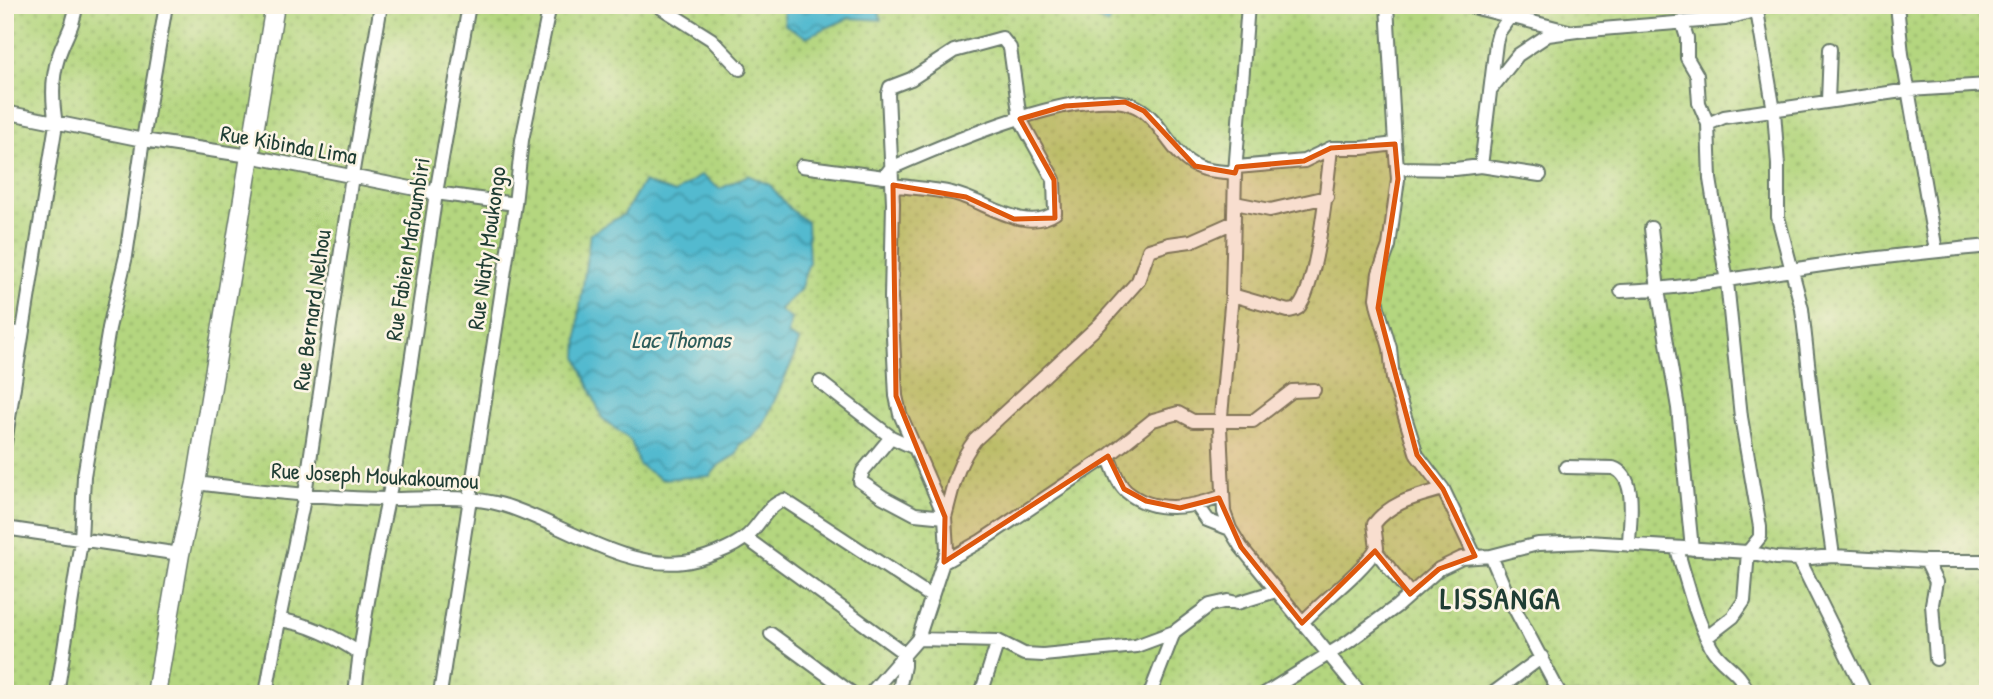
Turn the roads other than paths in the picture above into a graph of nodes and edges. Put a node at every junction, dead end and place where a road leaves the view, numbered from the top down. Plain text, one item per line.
1 (76, 5) edge
2 (166, 5) edge
3 (275, 5) edge
4 (381, 5) edge
5 (469, 5) edge
6 (550, 5) edge
7 (657, 5) edge
8 (1248, 5) edge
9 (1387, 5) edge
10 (1465, 5) edge
11 (1897, 5) edge
12 (1757, 8) edge
13 (1509, 18) junction
14 (1682, 22) junction
15 (1572, 32) junction
16 (1496, 43) junction
17 (1830, 49) dead end
18 (1515, 58) junction
19 (740, 69) dead end
20 (1988, 85) edge
21 (1490, 89) junction
22 (1909, 90) junction
23 (1828, 101) junction
24 (1774, 111) junction
25 (5, 112) edge
26 (1020, 119) junction
27 (56, 124) junction
28 (1708, 124) junction
29 (143, 140) junction
30 (1395, 144) junction
31 (1331, 148) junction
32 (250, 156) junction
33 (802, 166) dead end
34 (1481, 166) junction
35 (891, 168) junction
36 (1398, 168) junction
37 (1236, 170) junction
38 (1540, 175) dead end
39 (352, 176) junction
40 (893, 186) junction
41 (436, 193) junction
42 (1327, 197) junction
43 (1235, 203) junction
44 (514, 204) junction
45 (1234, 222) junction
46 (1651, 228) dead end
47 (1988, 246) edge
48 (1936, 251) junction
49 (1791, 270) junction
50 (1727, 282) junction
51 (1658, 290) junction
52 (1621, 291) dead end
53 (1232, 295) junction
54 (5, 331) edge
55 (22, 334) junction
56 (820, 382) dead end
57 (1314, 390) dead end
58 (1221, 421) junction
59 (891, 437) junction
60 (5, 443) edge
61 (915, 448) junction
62 (1108, 456) junction
63 (1566, 467) dead end
64 (196, 484) junction
65 (1443, 489) junction
66 (305, 494) junction
67 (1221, 497) junction
68 (469, 498) junction
69 (387, 499) junction
70 (1197, 506) junction
71 (945, 517) junction
72 (5, 528) edge
73 (1230, 529) junction
74 (746, 538) junction
75 (81, 541) junction
76 (1629, 545) junction
77 (1677, 549) junction
78 (1692, 549) junction
79 (1375, 551) junction
80 (1748, 552) junction
81 (180, 554) junction
82 (1475, 556) junction
83 (1491, 556) junction
84 (1833, 556) junction
85 (1985, 558) edge
86 (1800, 559) junction
87 (1926, 561) junction
88 (944, 562) junction
89 (1276, 591) junction
90 (1410, 594) junction
91 (932, 597) junction
92 (279, 620) junction
93 (1302, 623) junction
94 (1174, 632) junction
95 (771, 634) dead end
96 (1707, 637) junction
97 (918, 639) junction
98 (998, 641) junction
99 (359, 653) junction
100 (904, 653) junction
101 (1329, 655) junction
102 (1542, 657) junction
103 (1936, 659) dead end
104 (984, 692) edge
105 (57, 694) edge
106 (156, 694) edge
107 (267, 694) edge
108 (355, 694) edge
109 (440, 694) edge
110 (853, 694) edge
111 (870, 694) edge
112 (898, 694) edge
113 (1150, 694) edge
114 (1264, 694) edge
115 (1361, 694) edge
116 (1492, 694) edge
117 (1560, 694) edge
118 (1748, 694) edge
119 (1866, 694) edge

1 - 27 street
2 - 29 street
3 - 32 highway
4 - 39 street, Rue Bernard Nelhou
5 - 41 street, Rue Fabien Mafoumbiri
6 - 44 street, Rue Niaty Moukongo
7 - 19 street
8 - 37 street
9 - 30 street
10 - 13 street
11 - 22 street
12 - 14 street
12 - 24 street
13 - 15 street
13 - 16 street
14 - 15 street
14 - 28 street
15 - 18 street
16 - 18 street
16 - 21 street
17 - 23 street
18 - 21 street
20 - 22 street
21 - 34 street
22 - 23 street
22 - 48 street
23 - 24 street
24 - 28 street
24 - 49 street
25 - 27 street, Rue Kibinda Lima
26 - 35 street
26 - 35 street
26 - 37 street
26 - 40 street
27 - 29 street, Rue Kibinda Lima
27 - 55 street
28 - 50 street
29 - 32 street, Rue Kibinda Lima
29 - 75 street
30 - 31 street
30 - 36 street
31 - 37 street
31 - 42 street
32 - 39 street, Rue Kibinda Lima
32 - 64 highway
33 - 35 street
34 - 36 street
34 - 38 street
35 - 40 street
36 - 65 street
37 - 43 street
39 - 41 street, Rue Kibinda Lima
39 - 66 street, Rue Bernard Nelhou
40 - 61 street
41 - 44 street, Rue Kibinda Lima
41 - 69 street, Rue Fabien Mafoumbiri
42 - 43 street
42 - 53 street
43 - 45 street
44 - 68 street, Rue Niaty Moukongo
45 - 53 street
45 - 71 street
46 - 51 street
47 - 48 street
48 - 49 street
49 - 50 street
49 - 84 street
50 - 51 street
50 - 80 street
51 - 52 street
51 - 78 street
53 - 58 street
54 - 55 street
55 - 60 street
56 - 59 street
57 - 58 street
58 - 62 street
58 - 67 street
59 - 61 street
59 - 71 street
61 - 71 street
62 - 70 street
62 - 88 street
63 - 76 street
64 - 66 street, Rue Joseph Moukakoumou
64 - 81 highway
65 - 79 street
65 - 82 street
66 - 69 street, Rue Joseph Moukakoumou
66 - 92 street, Rue Bernard Nelhou
67 - 70 street
67 - 73 street
68 - 69 street, Rue Joseph Moukakoumou
68 - 74 street, Rue Joseph Moukakoumou
68 - 109 street, Rue Niaty Moukongo
69 - 99 street, Rue Fabien Mafoumbiri
70 - 73 street
71 - 88 street
72 - 75 street
73 - 89 street
74 - 91 street
74 - 100 street
75 - 81 street
75 - 105 street
76 - 77 street
76 - 83 street
77 - 78 street
77 - 96 street
78 - 80 street
79 - 90 street
79 - 93 street
80 - 86 street
80 - 96 street
81 - 106 highway
82 - 83 street
82 - 90 street
83 - 102 street
84 - 86 street
84 - 87 street
85 - 87 street
86 - 119 street
87 - 103 street
88 - 91 street
89 - 93 street
89 - 94 street
90 - 101 street
91 - 97 street
92 - 99 street
92 - 107 street, Rue Bernard Nelhou
93 - 101 street
94 - 98 street
94 - 113 street
95 - 110 street
96 - 118 street
97 - 98 street
97 - 100 street
98 - 104 street
99 - 108 street, Rue Fabien Mafoumbiri
100 - 111 street
100 - 112 street
101 - 114 street
101 - 115 street
102 - 116 street
102 - 117 street

